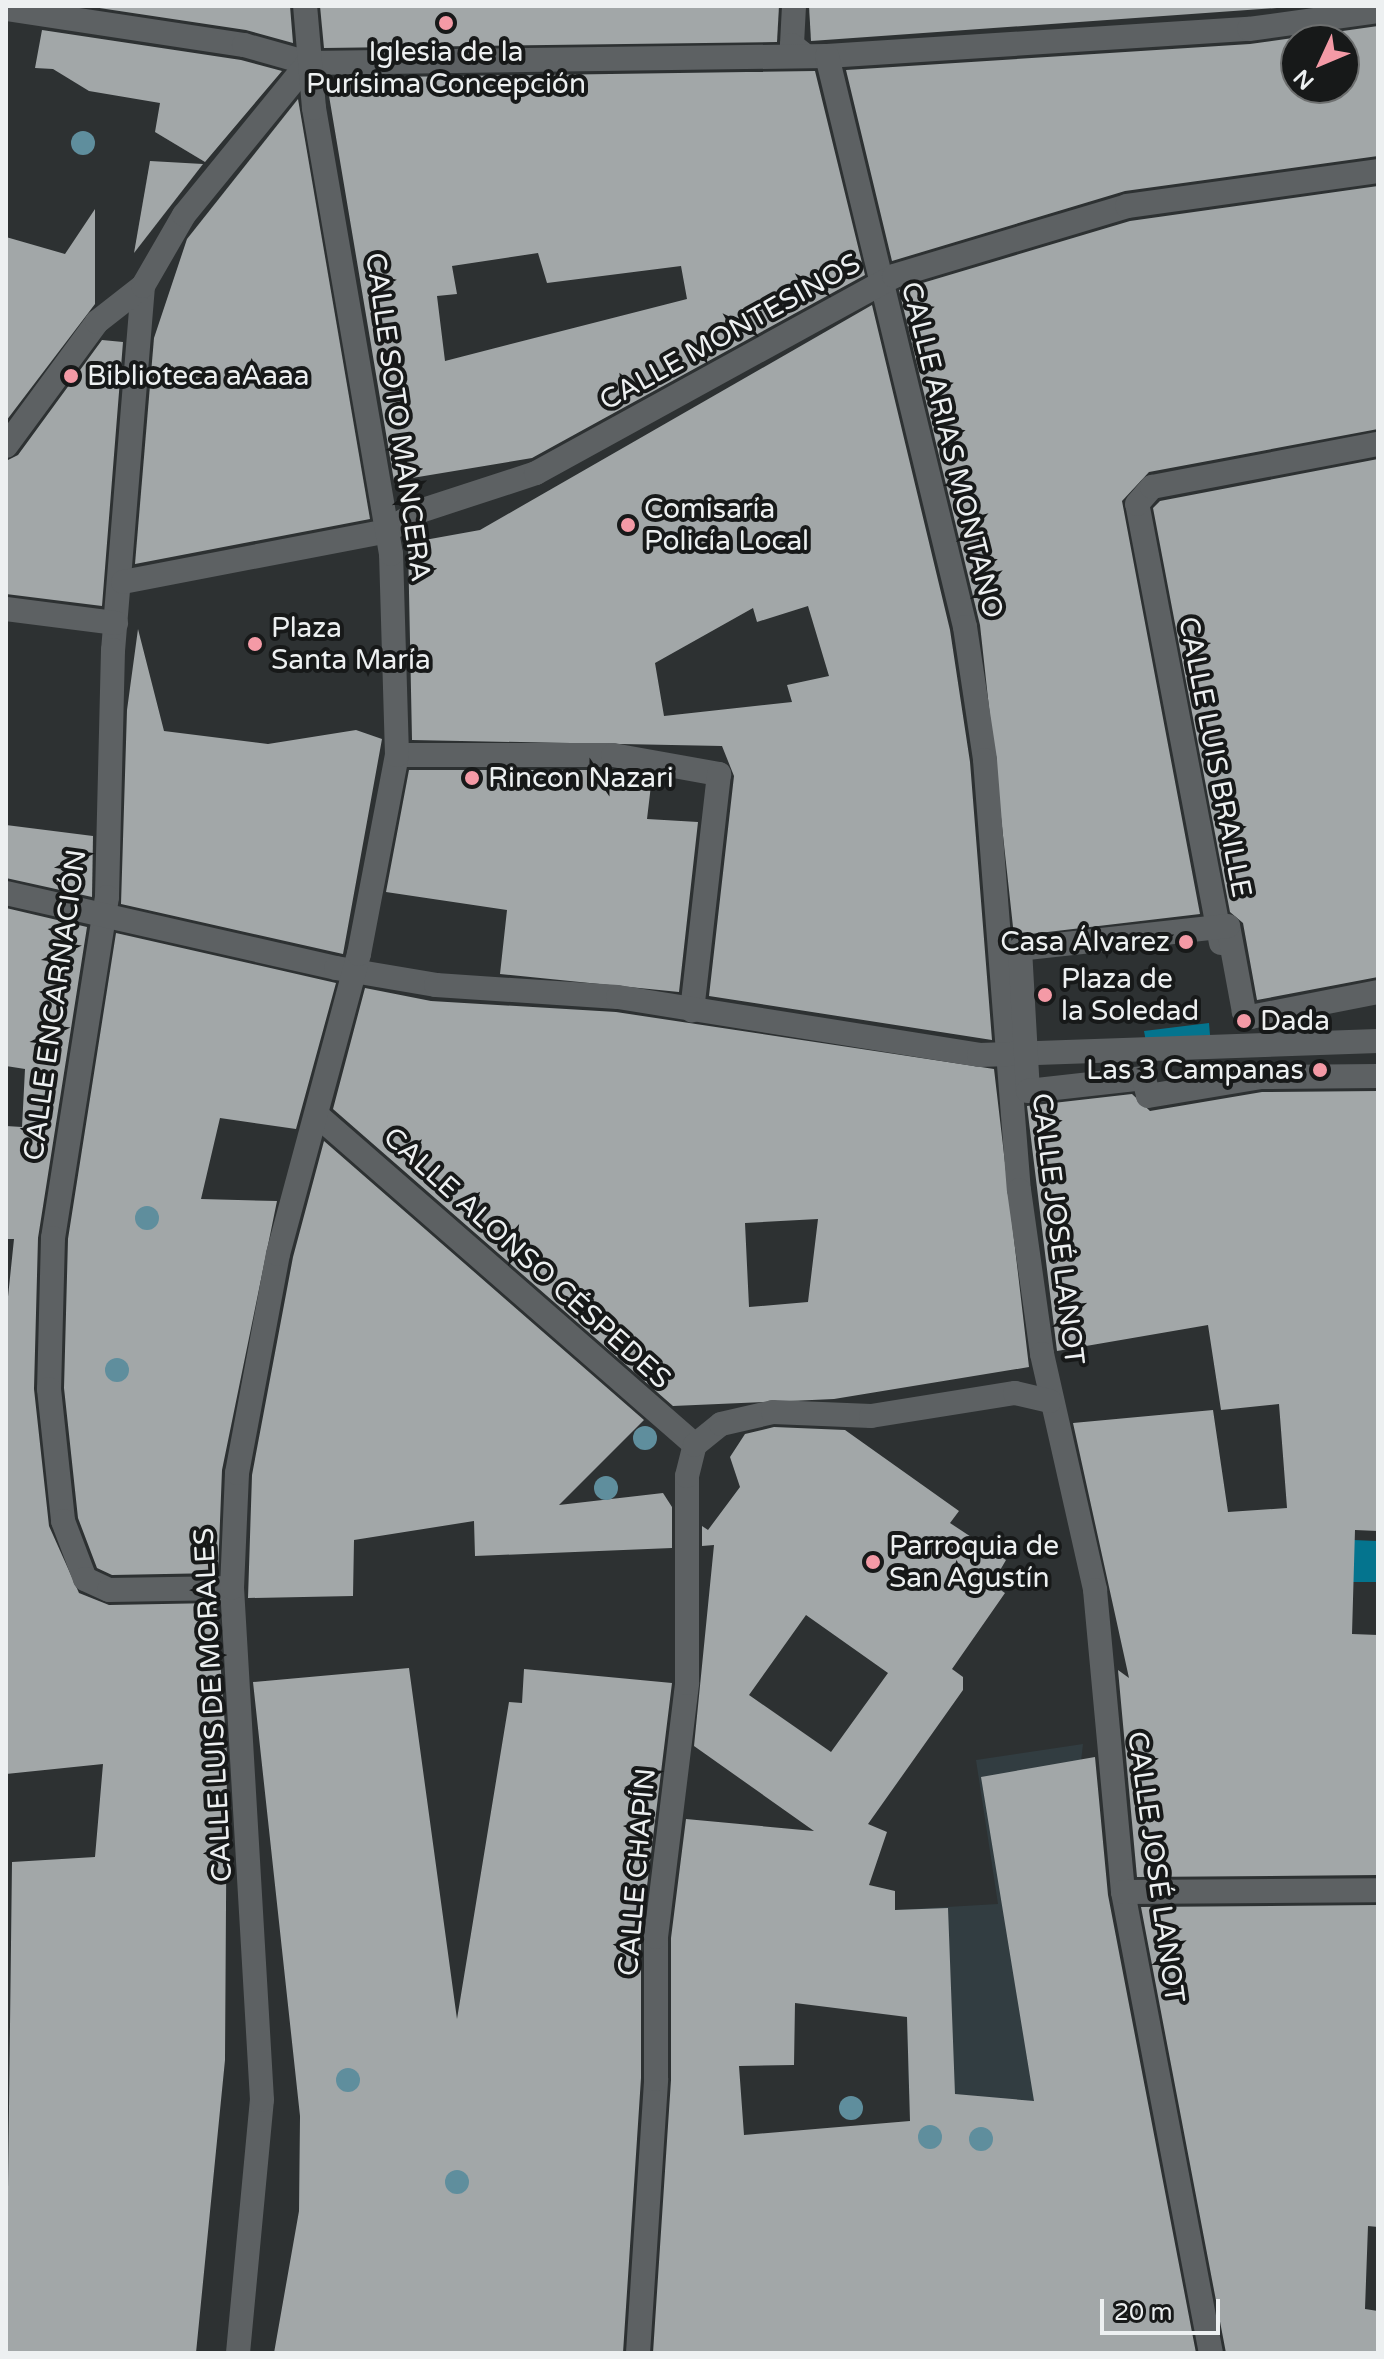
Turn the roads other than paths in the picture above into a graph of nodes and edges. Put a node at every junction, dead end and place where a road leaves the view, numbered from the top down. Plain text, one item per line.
1 (305, 6) edge
2 (794, 6) edge
3 (6, 9) edge
4 (1378, 11) edge
5 (802, 53) junction
6 (827, 56) junction
7 (308, 63) junction
8 (1378, 171) edge
9 (880, 283) junction
10 (143, 286) junction
11 (1378, 444) edge
12 (6, 446) edge
13 (387, 531) junction
14 (123, 582) junction
15 (6, 609) edge
16 (116, 623) junction
17 (397, 755) junction
18 (6, 893) edge
19 (103, 914) junction
20 (1218, 928) junction
21 (352, 970) junction
22 (1378, 992) edge
23 (692, 1010) junction
24 (1378, 1041) edge
25 (1233, 1046) junction
26 (1018, 1056) junction
27 (1378, 1076) edge
28 (318, 1116) junction
29 (1050, 1401) junction
30 (695, 1445) junction
31 (232, 1588) junction
32 (1378, 1890) edge
33 (1123, 1892) junction
34 (238, 2353) edge
35 (638, 2353) edge
36 (1211, 2353) edge

1 - 7 street, CALLE SOTO MANCERA
2 - 5 street
3 - 7 street
4 - 6 street
5 - 6 street
5 - 7 street
6 - 9 street, CALLE ARIAS MONTANO
7 - 10 street
7 - 13 street, CALLE SOTO MANCERA
8 - 9 street, CALLE MONTESINOS
9 - 13 street, CALLE MONTESINOS
9 - 26 street, CALLE ARIAS MONTANO
10 - 12 street
10 - 14 street, CALLE ENCARNACIÓN
11 - 20 street, CALLE LUIS BRAILLE
13 - 14 street, CALLE MONTESINOS
13 - 17 street, CALLE SOTO MANCERA
14 - 16 street, CALLE ENCARNACIÓN
15 - 16 street
16 - 19 street, CALLE ENCARNACIÓN
17 - 21 street, CALLE SOTO MANCERA
17 - 23 street
18 - 19 street
19 - 21 street
19 - 31 street, CALLE ENCARNACIÓN
20 - 22 street
20 - 25 street, CALLE LUIS BRAILLE
20 - 26 street
21 - 23 street
21 - 28 street, CALLE LUIS DE MORALES
23 - 26 street
24 - 25 street
25 - 26 street
26 - 27 street
26 - 29 street, CALLE JOSÉ LANOT
28 - 30 street, CALLE ALONSO CÉSPEDES
28 - 31 street, CALLE LUIS DE MORALES
29 - 30 street
29 - 33 street, CALLE JOSÉ LANOT
30 - 35 street, CALLE CHAPÍN
31 - 34 street, CALLE LUIS DE MORALES
32 - 33 street
33 - 36 street, CALLE JOSÉ LANOT

